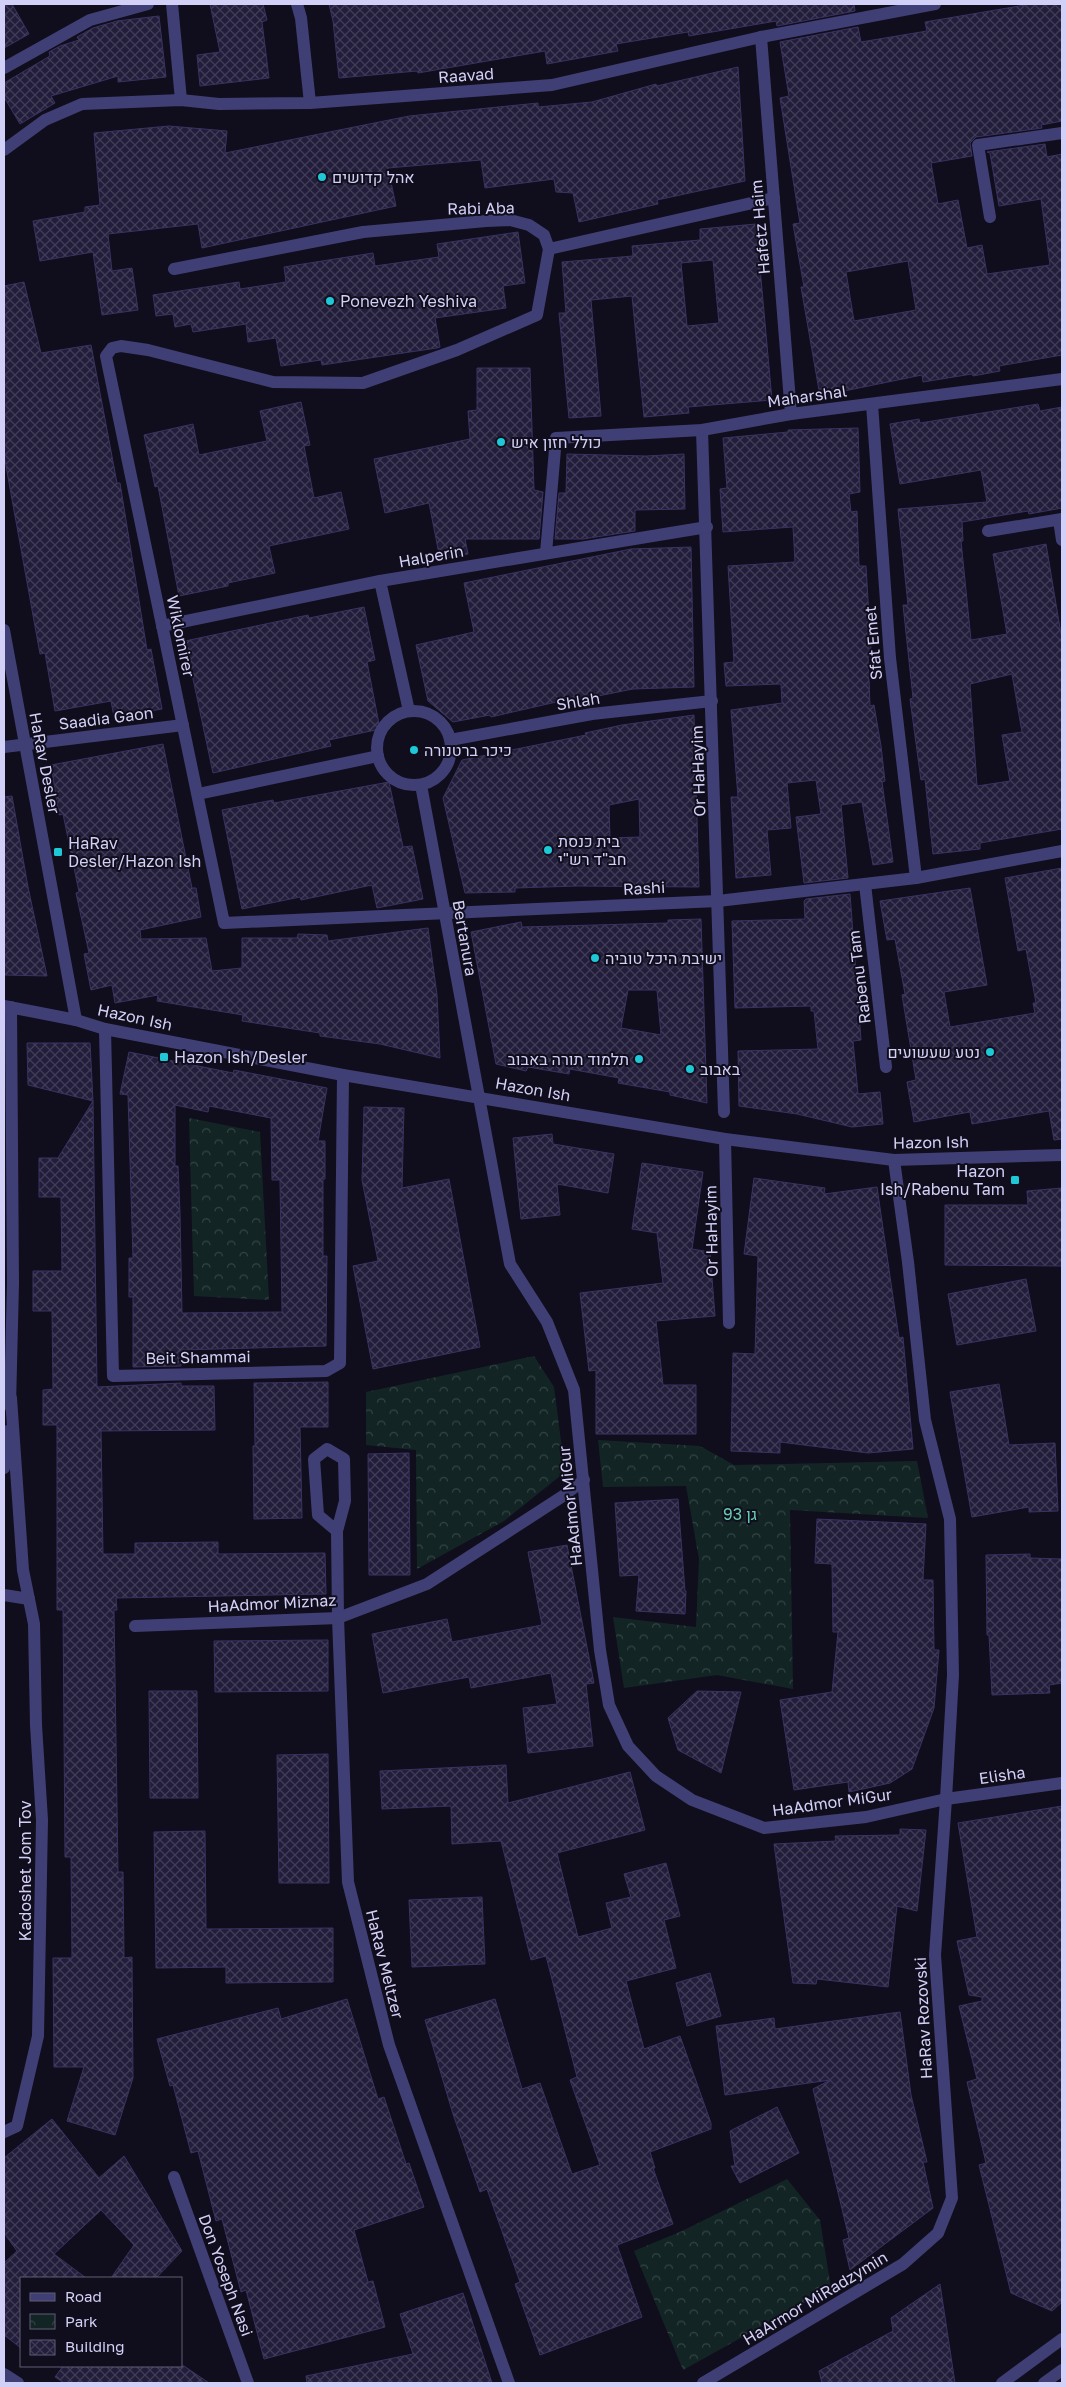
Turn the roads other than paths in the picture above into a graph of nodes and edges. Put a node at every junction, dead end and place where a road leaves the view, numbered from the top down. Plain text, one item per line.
1 (148, 4) edge
2 (172, 4) edge
3 (297, 4) edge
4 (935, 4) edge
5 (761, 37) junction
6 (4, 68) edge
7 (181, 100) junction
8 (310, 103) junction
9 (1062, 133) edge
10 (6, 145) edge
11 (774, 198) junction
12 (990, 217) dead end
13 (550, 249) junction
14 (174, 269) dead end
15 (1062, 379) edge
16 (872, 404) junction
17 (791, 414) junction
18 (702, 430) junction
19 (1061, 520) edge
20 (706, 527) junction
21 (988, 531) dead end
22 (1062, 540) edge
23 (546, 553) junction
24 (380, 581) junction
25 (162, 626) junction
26 (4, 630) edge
27 (712, 701) junction
28 (409, 711) junction
29 (183, 725) junction
30 (450, 740) junction
31 (25, 745) junction
32 (4, 747) edge
33 (378, 756) junction
34 (421, 784) junction
35 (198, 794) junction
36 (1062, 851) edge
37 (916, 878) junction
38 (865, 884) junction
39 (718, 901) junction
40 (444, 913) junction
41 (224, 923) joint
42 (7, 1006) edge
43 (76, 1020) junction
44 (105, 1029) junction
45 (886, 1067) dead end
46 (342, 1075) junction
47 (478, 1097) junction
48 (724, 1112) dead end
49 (725, 1138) junction
50 (1062, 1155) edge
51 (894, 1160) junction
52 (729, 1323) dead end
53 (11, 1398) junction
54 (4, 1468) edge
55 (584, 1480) junction
56 (337, 1532) junction
57 (4, 1595) edge
58 (29, 1599) junction
59 (338, 1618) junction
60 (135, 1626) dead end
61 (1062, 1783) edge
62 (946, 1799) junction
63 (4, 2132) edge
64 (174, 2178) dead end
65 (938, 2233) joint
66 (1062, 2339) edge
67 (1062, 2370) edge
68 (4, 2374) edge
69 (18, 2383) edge
70 (248, 2383) edge
71 (509, 2383) edge
72 (703, 2383) edge
73 (1002, 2383) edge
74 (1044, 2383) edge

1 - 6 street
2 - 7 street
3 - 8 street
4 - 5 street, Raavad
5 - 8 street, Raavad
5 - 11 street, Hafetz Haim
7 - 8 street, Raavad
7 - 10 street, Raavad
9 - 12 street
11 - 13 street
11 - 17 street, Hafetz Haim
13 - 14 street, Rabi Aba
13 - 25 street, Wiklomirer
15 - 16 street, Maharshal
16 - 17 street, Maharshal
16 - 37 street, Sfat Emet
17 - 18 street, Maharshal
18 - 20 street, Or HaHayim
18 - 23 street, Maharshal
19 - 21 street
19 - 22 street
20 - 23 street, Halperin
20 - 27 street, Or HaHayim
23 - 24 street, Halperin
24 - 25 street, Halperin
24 - 28 street
25 - 29 street, Wiklomirer
26 - 31 street, HaRav Desler
27 - 30 street, Shlah
27 - 39 street, Or HaHayim
28 - 30 street
28 - 33 street
29 - 31 street, Saadia Gaon
29 - 35 street, Wiklomirer
30 - 34 street
31 - 32 street, Saadia Gaon
31 - 43 street, HaRav Desler
33 - 34 street
33 - 35 street
34 - 40 street, Bertanura
35 - 41 street, Wiklomirer
36 - 37 street, Rashi
37 - 38 street, Rashi
38 - 39 street, Rashi
38 - 45 street, Rabenu Tam
39 - 40 street, Rashi
39 - 48 street, Or HaHayim
40 - 41 street, Rashi
40 - 47 street, Bertanura
42 - 43 street, Hazon Ish
42 - 53 street
43 - 44 street, Hazon Ish
44 - 46 street, Hazon Ish
44 - 46 street, Beit Shammai
46 - 47 street, Hazon Ish
47 - 49 street, Hazon Ish
47 - 55 street, HaAdmor MiGur
49 - 51 street, Hazon Ish
49 - 52 street, Or HaHayim
50 - 51 street, Hazon Ish
51 - 62 street
53 - 54 street
53 - 58 street
55 - 59 street, HaAdmor Miznaz
55 - 62 street, HaAdmor MiGur
56 - 56 street, HaRav Meltzer
56 - 59 street, HaRav Meltzer
57 - 58 street
58 - 63 street, Kadoshet Jom Tov
59 - 60 street, HaAdmor Miznaz
59 - 71 street, HaRav Meltzer
61 - 62 street, Elisha
62 - 65 street, HaRav Rozovski
64 - 70 street, Don Yoseph Nasi
65 - 72 street, HaArmor MiRadzymin
66 - 73 street
67 - 74 street
68 - 69 street

